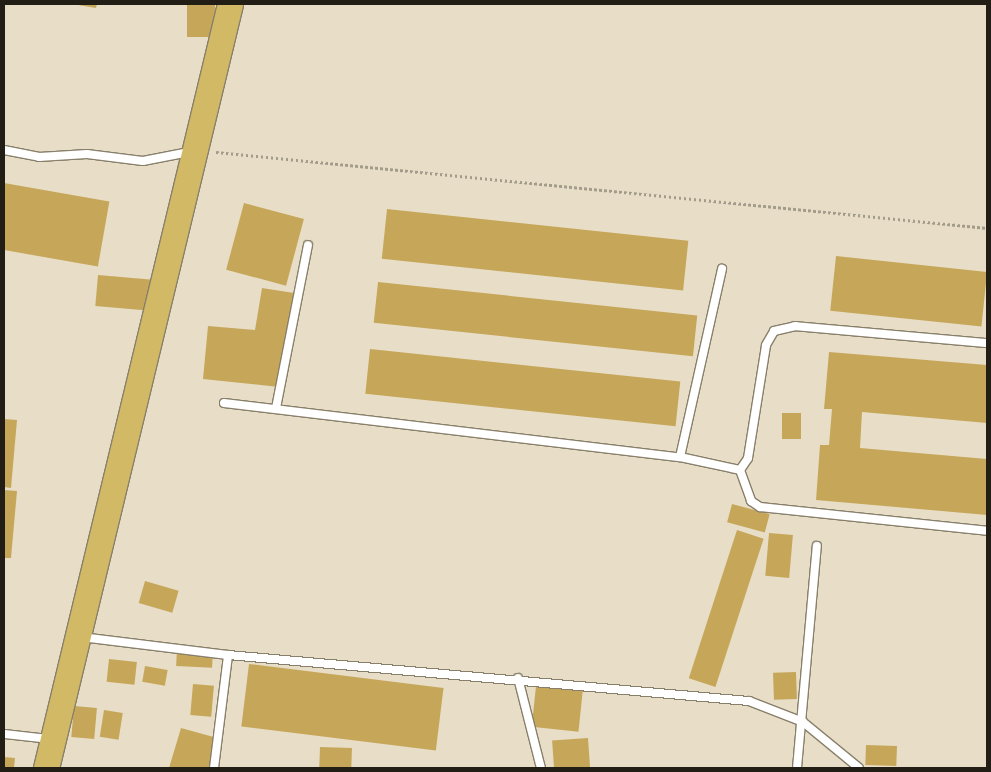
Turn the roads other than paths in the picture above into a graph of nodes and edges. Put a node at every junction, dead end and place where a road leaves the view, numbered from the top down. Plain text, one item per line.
1 (230, 4) edge
2 (4, 150) edge
3 (195, 150) junction
4 (308, 245) dead end
5 (722, 269) dead end
6 (987, 344) edge
7 (224, 403) dead end
8 (276, 408) junction
9 (680, 457) junction
10 (740, 470) junction
11 (987, 531) edge
12 (817, 546) dead end
13 (80, 637) junction
14 (228, 655) junction
15 (518, 678) junction
16 (803, 722) junction
17 (4, 734) edge
18 (53, 740) junction
19 (46, 768) edge
20 (214, 768) edge
21 (541, 768) edge
22 (797, 768) edge
23 (859, 768) edge

1 - 3 main road
2 - 3 lane
3 - 13 main road
4 - 8 lane
5 - 9 lane
6 - 10 lane
7 - 8 lane
8 - 9 lane
9 - 10 lane
10 - 11 lane
12 - 16 lane
13 - 14 lane
13 - 18 main road
14 - 15 lane
14 - 20 lane
15 - 16 lane
15 - 21 lane
16 - 22 lane
16 - 23 lane
17 - 18 lane
18 - 19 main road

